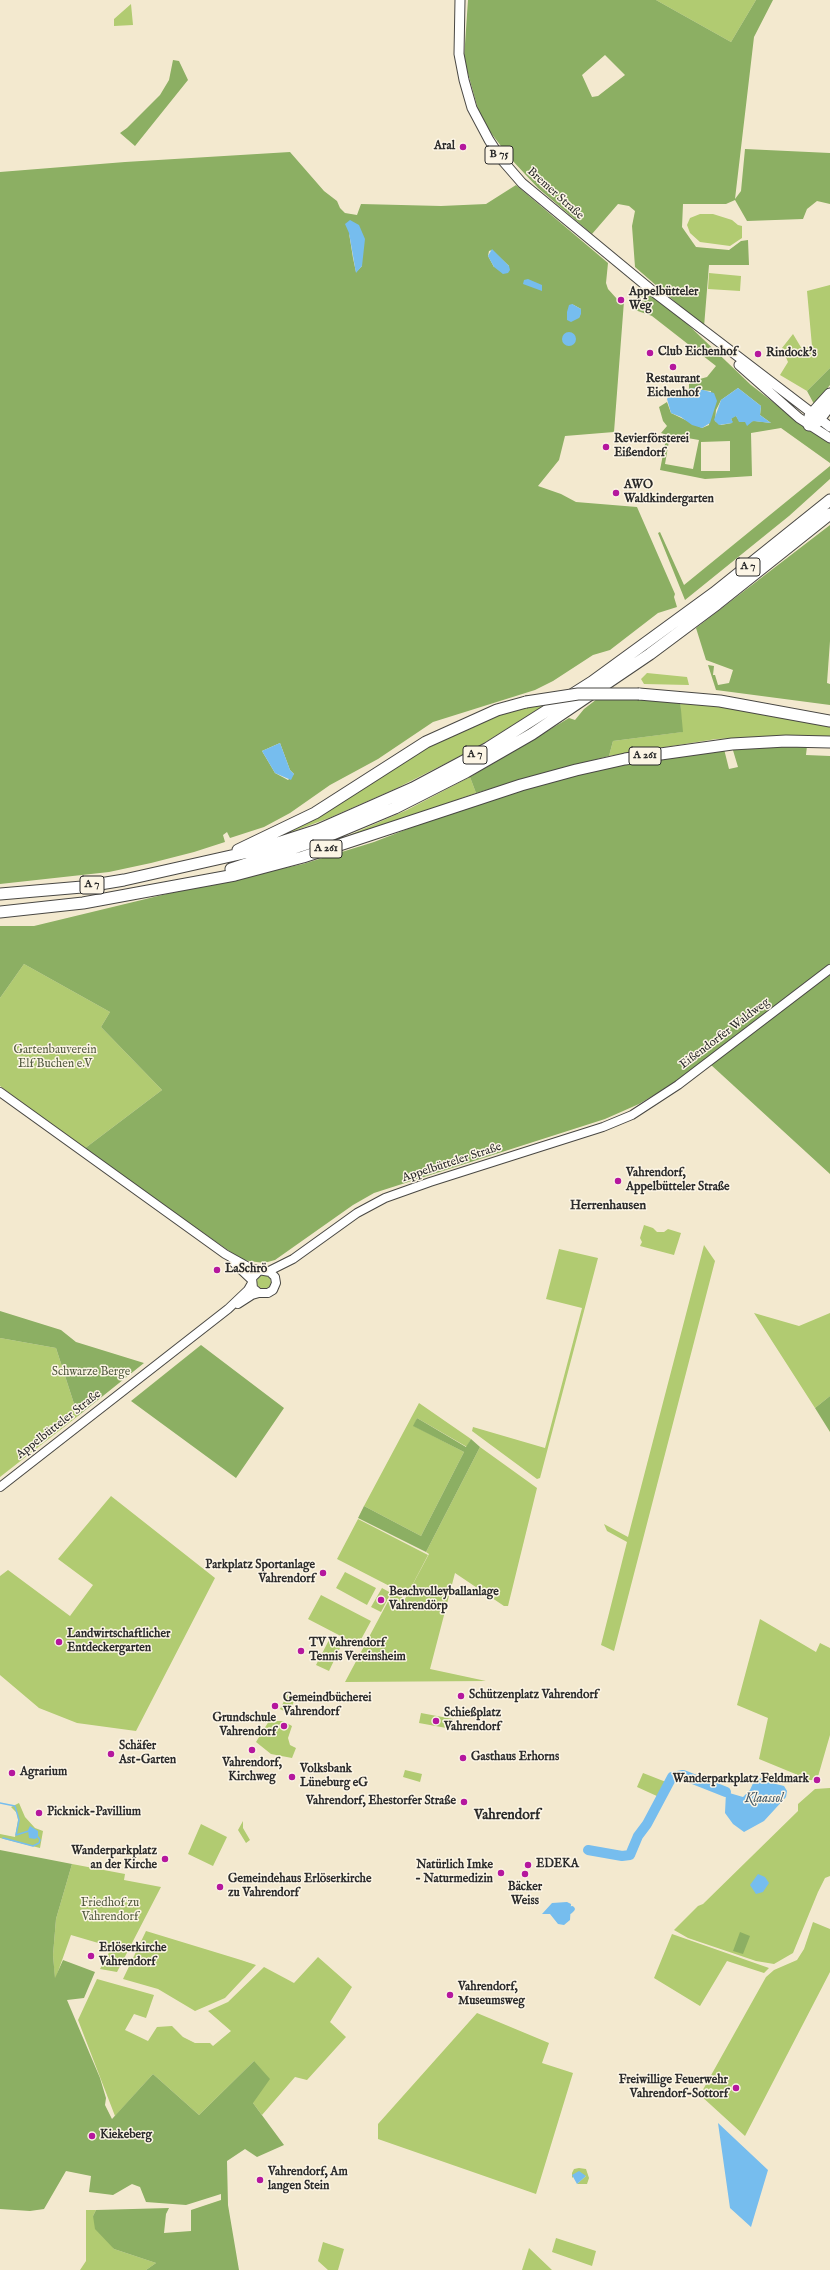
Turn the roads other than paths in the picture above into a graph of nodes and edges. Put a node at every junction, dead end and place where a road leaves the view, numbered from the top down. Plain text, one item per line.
1 (460, 0) edge
2 (830, 394) edge
3 (830, 405) edge
4 (813, 420) junction
5 (830, 427) edge
6 (830, 438) edge
7 (830, 500) edge
8 (830, 514) edge
9 (830, 721) edge
10 (830, 742) edge
11 (224, 857) junction
12 (182, 885) junction
13 (0, 894) edge
14 (0, 912) edge
15 (830, 970) edge
16 (0, 1092) edge
17 (632, 1115) joint
18 (225, 1254) junction
19 (293, 1259) junction
20 (259, 1271) junction
21 (268, 1271) junction
22 (276, 1281) junction
23 (252, 1282) junction
24 (260, 1294) junction
25 (228, 1309) junction
26 (0, 1487) edge

1 - 4 main road, Bremer Straße / B 75
2 - 4 highway
3 - 4 highway
4 - 5 main road, Bremer Straße / B 75
4 - 6 main road, Bremer Straße / B 75
7 - 11 highway, A 7
8 - 12 highway, A 7
9 - 11 highway, bridge
10 - 12 highway, A 261
11 - 13 highway, A 7
12 - 14 highway, A 7
15 - 17 main road, Eißendorfer Waldweg
16 - 18 main road
17 - 19 main road, Appelbütteler Straße
18 - 20 main road
18 - 23 main road
19 - 21 main road, Appelbütteler Straße
19 - 22 main road, Appelbütteler Straße
20 - 21 main road
20 - 23 main road
21 - 22 main road
22 - 24 main road
23 - 24 main road
23 - 25 main road, Appelbütteler Straße
24 - 25 main road, Appelbütteler Straße
25 - 26 main road, Appelbütteler Straße

